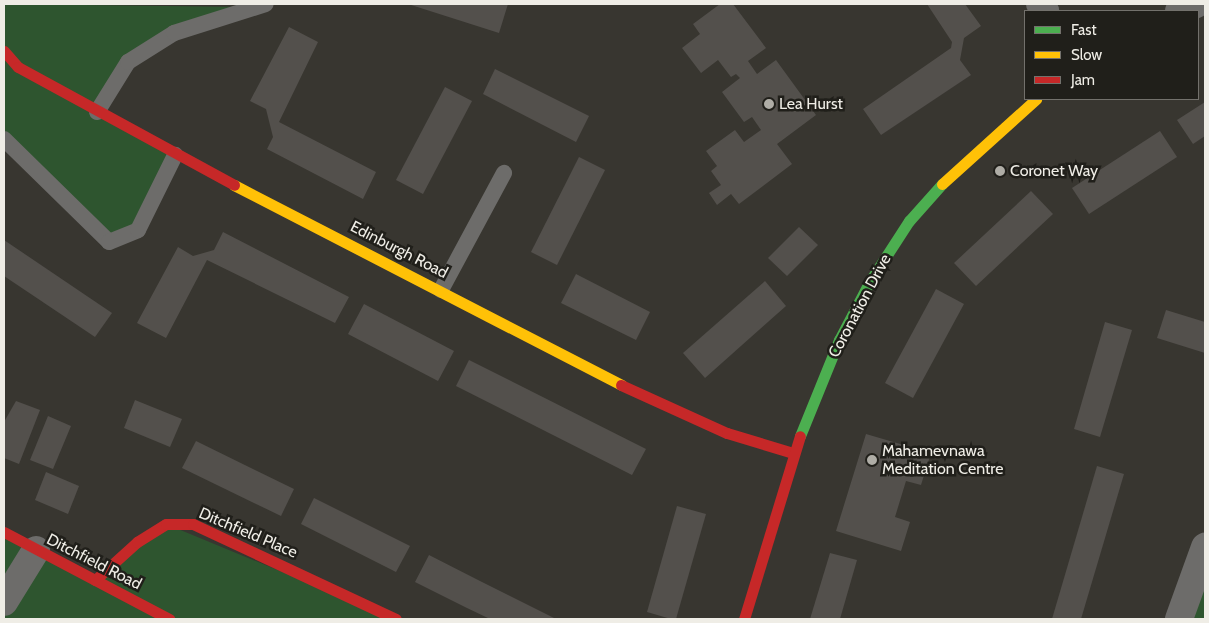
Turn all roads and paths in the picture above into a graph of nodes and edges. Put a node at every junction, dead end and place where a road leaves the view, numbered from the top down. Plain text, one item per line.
1 (266, 4) edge
2 (1196, 4) edge
3 (1181, 10) edge
4 (4, 51) edge
5 (1035, 100) edge
6 (98, 112) junction
7 (4, 139) edge
8 (175, 155) junction
9 (504, 173) dead end
10 (441, 290) junction
11 (794, 453) junction
12 (4, 532) edge
13 (1205, 547) edge
14 (36, 550) junction
15 (95, 580) junction
16 (4, 602) edge
17 (169, 619) edge
18 (396, 619) edge
19 (744, 619) edge
20 (1178, 619) edge

1 - 6 lane
2 - 3 street
4 - 6 street, Edinburgh Road
5 - 11 street, Coronation Drive
6 - 8 street, Edinburgh Road
7 - 8 lane
8 - 10 street, Edinburgh Road
9 - 10 lane
10 - 11 street, Edinburgh Road
11 - 19 street, Coronation Drive
12 - 14 street, Ditchfield Road
13 - 20 street
14 - 15 street, Ditchfield Road
14 - 16 street
15 - 17 street, Ditchfield Road
15 - 18 street, Ditchfield Place

